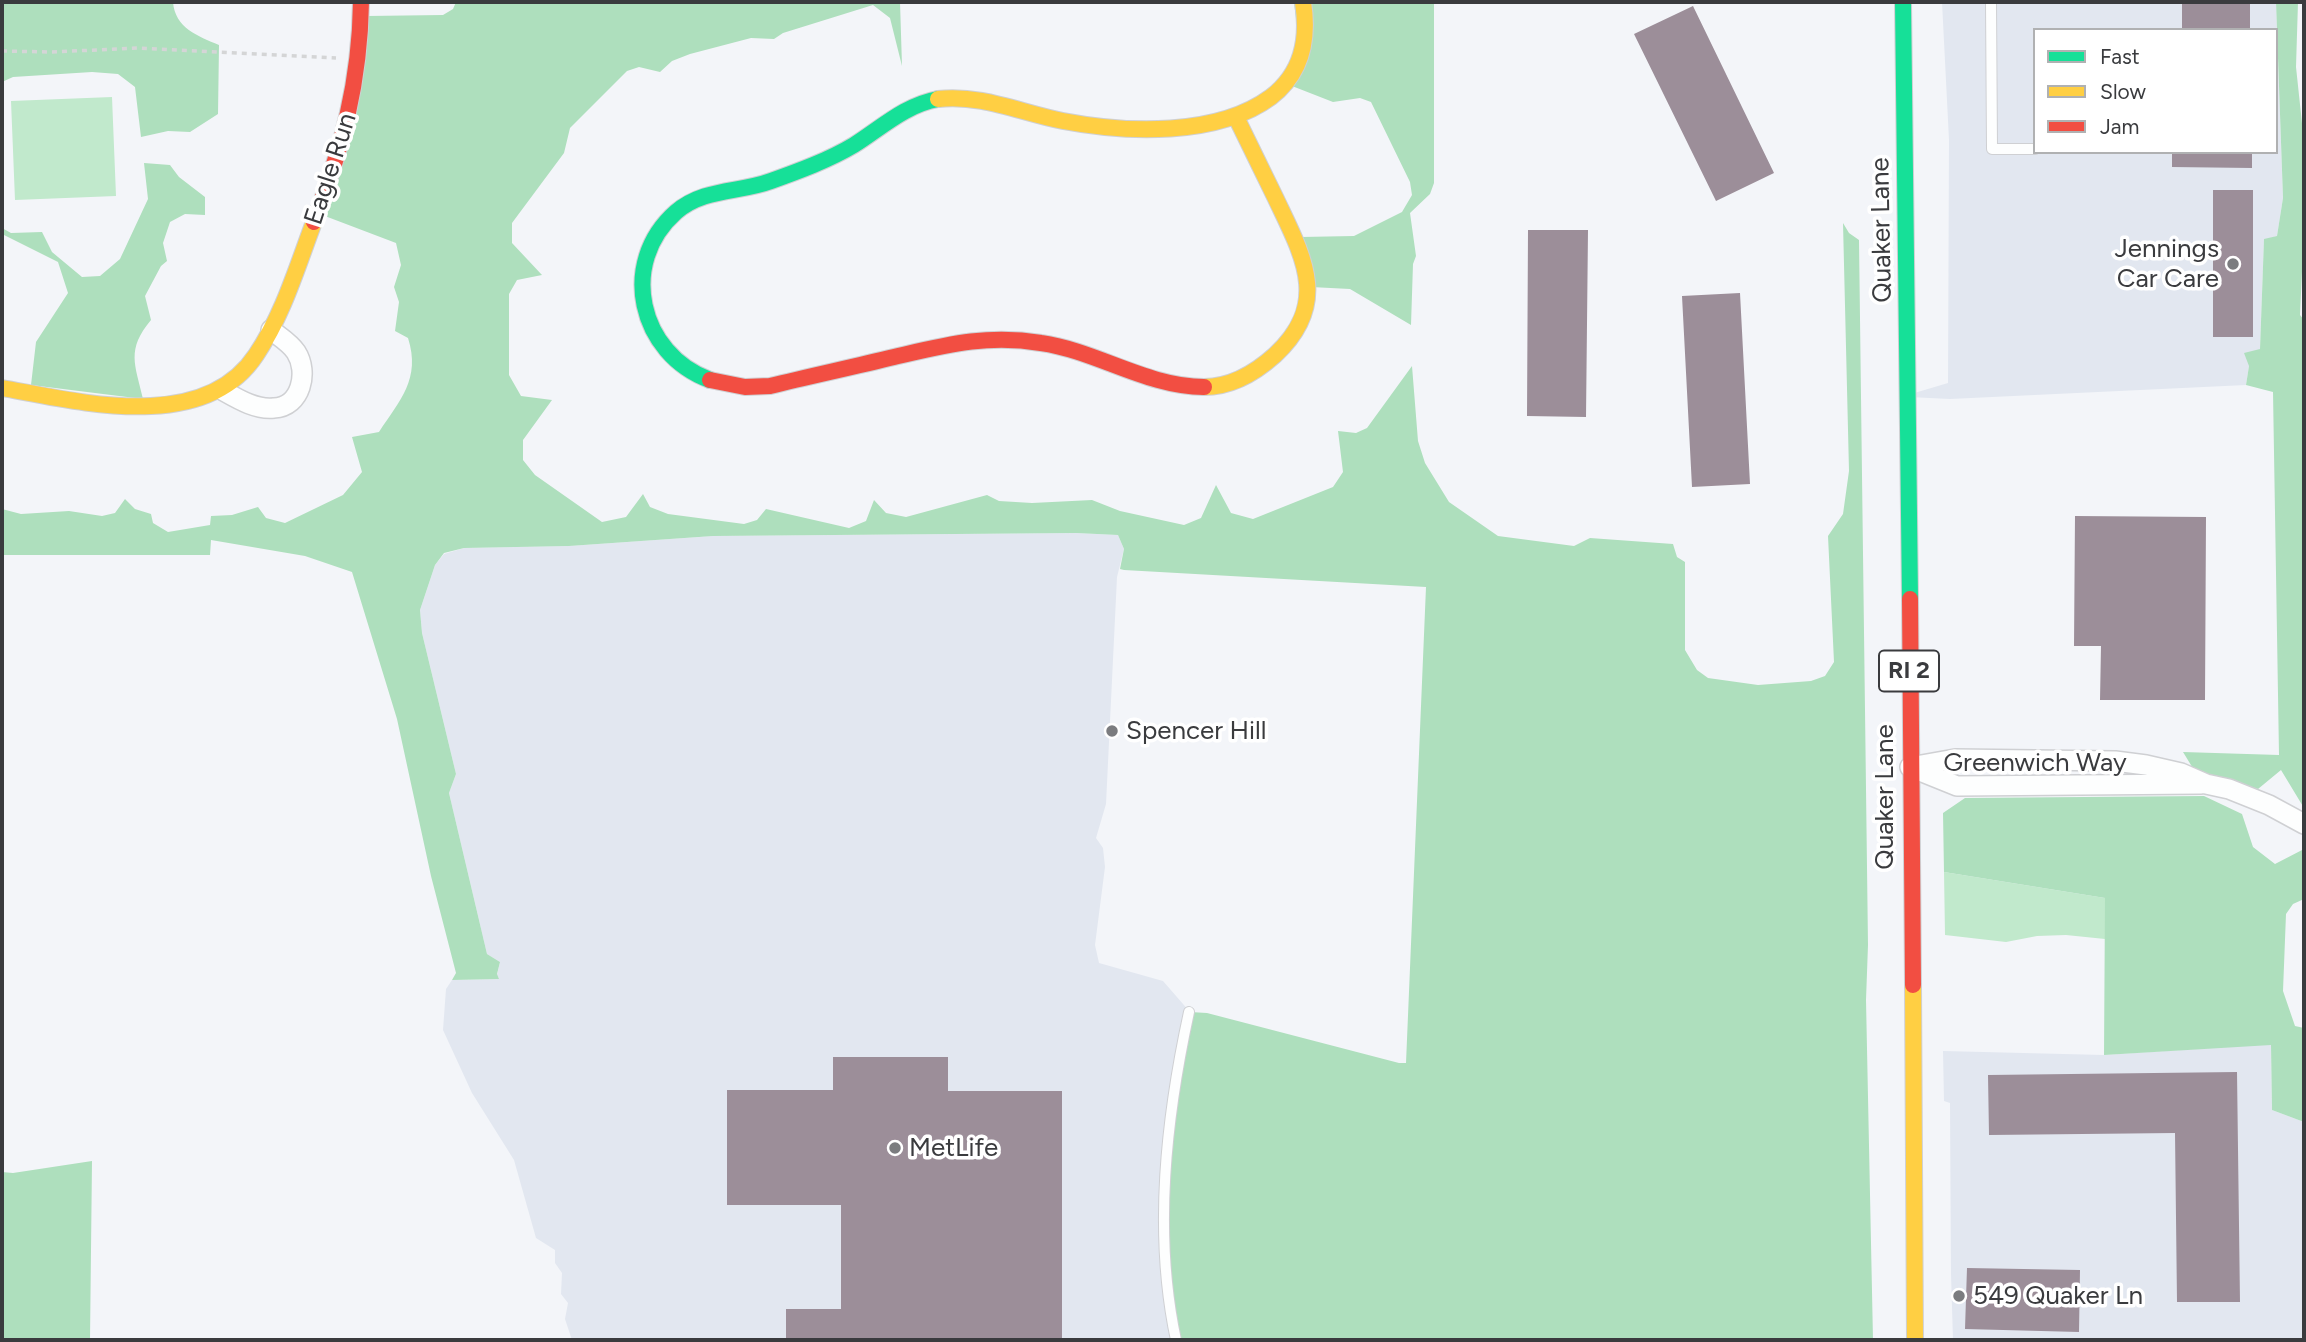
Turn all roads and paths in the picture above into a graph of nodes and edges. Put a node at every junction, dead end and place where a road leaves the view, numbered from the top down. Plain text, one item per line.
1 (361, 2) edge
2 (1303, 2) edge
3 (1991, 2) edge
4 (1906, 6) edge
5 (2, 51) edge
6 (359, 59) junction
7 (1236, 117) junction
8 (2033, 149) edge
9 (271, 330) junction
10 (2, 388) edge
11 (222, 390) junction
12 (1910, 767) junction
13 (2206, 784) junction
14 (2304, 824) edge
15 (1189, 1012) dead end
16 (1176, 1340) edge
17 (1915, 1340) edge

1 - 6 street, Eagle Run
2 - 7 street
3 - 8 lane
4 - 12 street, Quaker Lane / RI 2
5 - 6 path
6 - 9 street, Eagle Run
7 - 7 street
9 - 11 street, Eagle Run
9 - 11 street
10 - 11 street, Eagle Run
12 - 13 street, Greenwich Way
12 - 13 street, Greenwich Way
12 - 17 street, Quaker Lane / RI 2
13 - 14 street, Greenwich Way
15 - 16 lane

